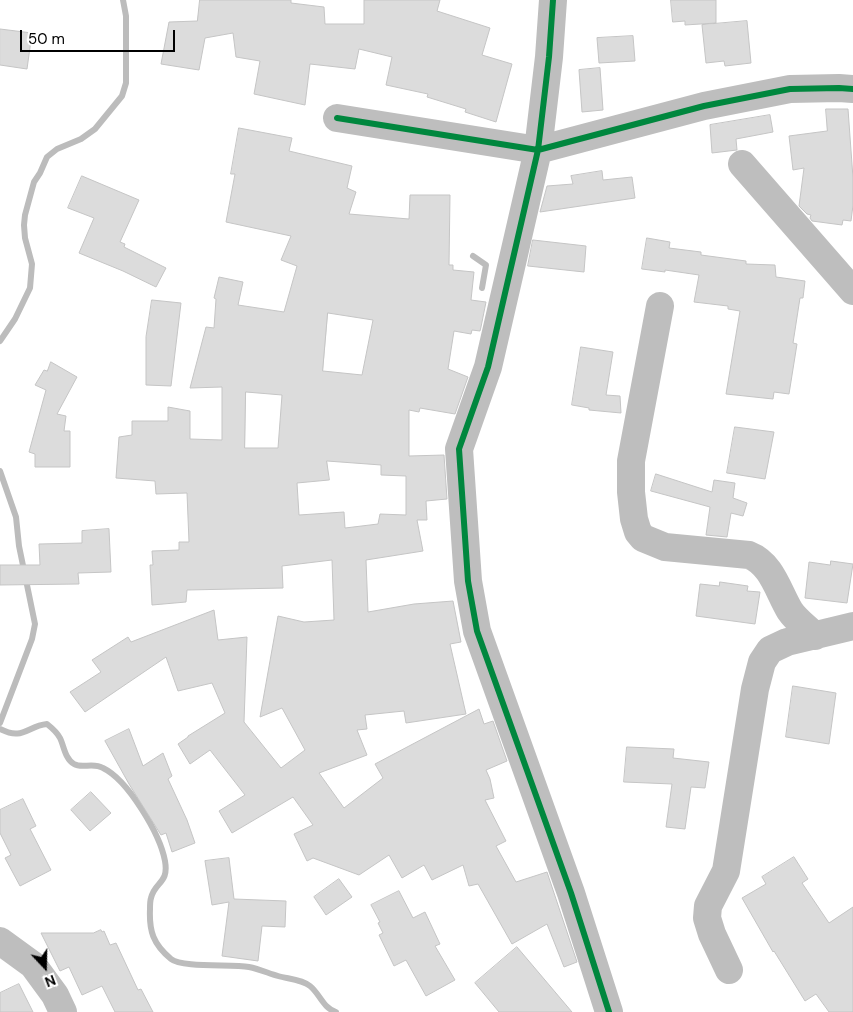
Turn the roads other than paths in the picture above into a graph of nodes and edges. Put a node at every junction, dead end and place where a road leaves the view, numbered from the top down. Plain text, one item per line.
1 (553, 0) edge
2 (853, 89) edge
3 (337, 118) dead end
4 (538, 150) junction
5 (742, 164) dead end
6 (853, 291) edge
7 (660, 306) dead end
8 (853, 626) edge
9 (815, 636) junction
10 (0, 940) edge
11 (729, 970) dead end
12 (63, 1012) edge
13 (609, 1012) edge

1 - 4 street
2 - 4 street
3 - 4 street
4 - 13 street
5 - 6 street
7 - 9 street
8 - 9 street
9 - 11 street
10 - 12 street

